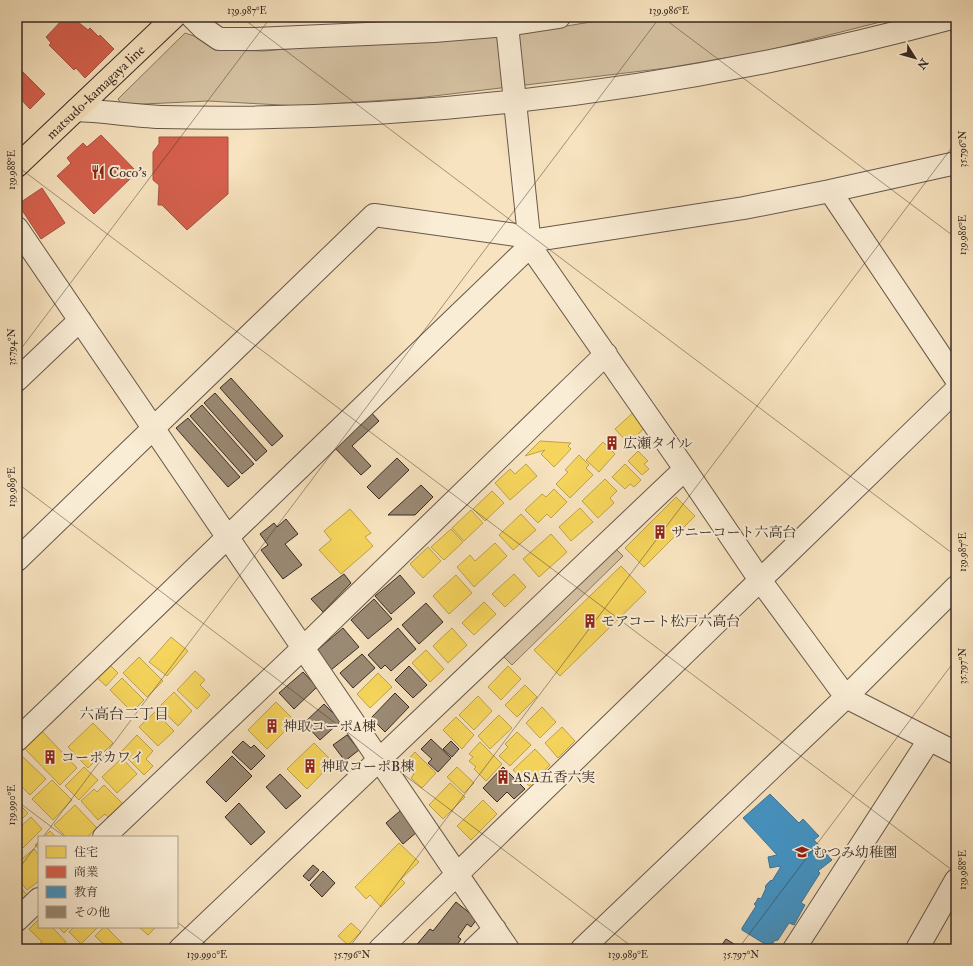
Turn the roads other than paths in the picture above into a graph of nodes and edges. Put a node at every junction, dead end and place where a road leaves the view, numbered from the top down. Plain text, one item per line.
1 (174, 17) edge
2 (192, 17) edge
3 (559, 17) edge
4 (956, 17) edge
5 (507, 25) junction
6 (516, 102) junction
7 (76, 110) junction
8 (956, 163) edge
9 (17, 166) edge
10 (830, 191) junction
11 (17, 228) edge
12 (530, 241) junction
13 (80, 320) junction
14 (606, 354) junction
15 (956, 379) edge
16 (17, 380) edge
17 (956, 390) edge
18 (154, 428) junction
19 (685, 469) junction
20 (228, 537) junction
21 (17, 560) edge
22 (760, 580) junction
23 (956, 587) edge
24 (303, 648) junction
25 (846, 697) junction
26 (17, 740) edge
27 (929, 740) junction
28 (956, 753) edge
29 (379, 759) junction
30 (105, 836) edge
31 (457, 874) junction
32 (956, 880) edge
33 (38, 900) edge
34 (17, 920) edge
35 (495, 929) junction
36 (180, 949) edge
37 (380, 949) edge
38 (474, 949) edge
39 (508, 949) edge
40 (582, 949) edge
41 (794, 949) edge
42 (916, 949) edge

1 - 7 main road, matsudo-kamagaya line
2 - 5 street
3 - 5 street
4 - 6 street
5 - 6 street
6 - 7 street
6 - 12 street
7 - 9 main road, matsudo-kamagaya line
8 - 10 street
10 - 12 street
10 - 15 street
11 - 13 street
12 - 14 street
12 - 18 street
12 - 20 street
13 - 16 street
13 - 18 street
14 - 19 street
14 - 24 street
17 - 22 street
18 - 20 street
18 - 21 street
19 - 22 street
19 - 29 street
20 - 24 street
20 - 26 street
22 - 25 street
22 - 31 street
23 - 25 street
24 - 29 street
24 - 30 street
25 - 27 street
25 - 40 street
27 - 28 street
27 - 41 street
29 - 31 street
29 - 36 street
31 - 35 street
31 - 37 street
32 - 42 street
33 - 34 street
35 - 38 street
35 - 39 street

